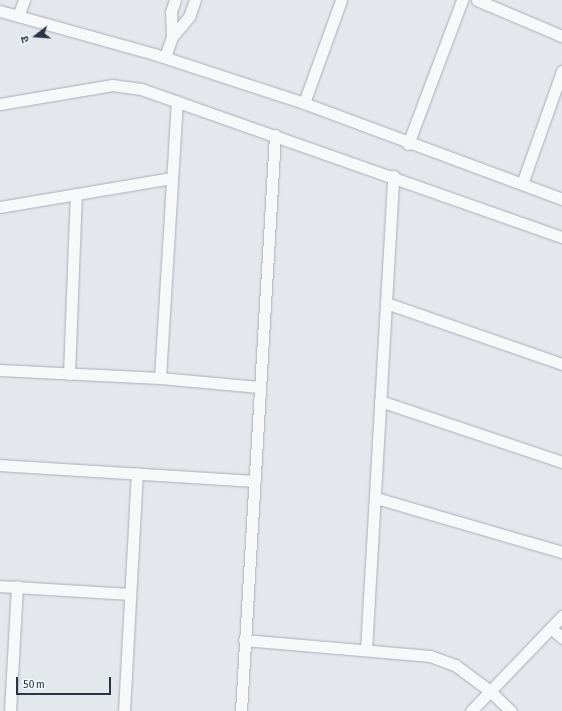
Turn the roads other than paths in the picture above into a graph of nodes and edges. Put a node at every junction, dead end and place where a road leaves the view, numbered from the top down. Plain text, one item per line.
1 (24, 0) edge
2 (175, 0) edge
3 (195, 0) edge
4 (341, 0) edge
5 (462, 0) edge
6 (477, 0) edge
7 (0, 11) edge
8 (18, 16) junction
9 (562, 36) edge
10 (172, 37) junction
11 (164, 57) junction
12 (562, 71) edge
13 (177, 102) junction
14 (304, 103) junction
15 (0, 104) edge
16 (275, 135) junction
17 (408, 144) junction
18 (393, 176) junction
19 (171, 178) junction
20 (522, 184) junction
21 (76, 194) junction
22 (562, 199) edge
23 (0, 207) edge
24 (562, 237) edge
25 (386, 303) junction
26 (562, 364) edge
27 (0, 370) edge
28 (69, 374) junction
29 (160, 378) junction
30 (259, 387) junction
31 (380, 401) junction
32 (562, 462) edge
33 (0, 465) edge
34 (137, 473) junction
35 (253, 481) junction
36 (376, 498) junction
37 (562, 552) edge
38 (0, 586) edge
39 (17, 586) junction
40 (129, 594) junction
41 (562, 616) edge
42 (551, 628) junction
43 (562, 638) edge
44 (244, 640) junction
45 (366, 650) junction
46 (490, 691) junction
47 (10, 711) edge
48 (124, 711) edge
49 (241, 711) edge
50 (471, 711) edge
51 (511, 711) edge

1 - 8 street
2 - 10 street
3 - 10 street
4 - 14 street
5 - 17 street
6 - 9 street
7 - 8 street
8 - 11 street
10 - 11 street
11 - 14 street
12 - 20 street
13 - 15 street
13 - 16 street
13 - 19 street
14 - 17 street
16 - 18 street
16 - 30 street
17 - 20 street
18 - 24 street
18 - 25 street
19 - 21 street
19 - 29 street
20 - 22 street
21 - 23 street
21 - 28 street
25 - 26 street
25 - 31 street
27 - 28 street
28 - 29 street
29 - 30 street
30 - 35 street
31 - 32 street
31 - 36 street
33 - 34 street
34 - 35 street
34 - 40 street
35 - 44 street
36 - 37 street
36 - 45 street
38 - 39 street
39 - 40 street
39 - 47 street
40 - 48 street
41 - 42 street
42 - 43 street
42 - 46 street
44 - 45 street
44 - 49 street
45 - 46 street
46 - 50 street
46 - 51 street

